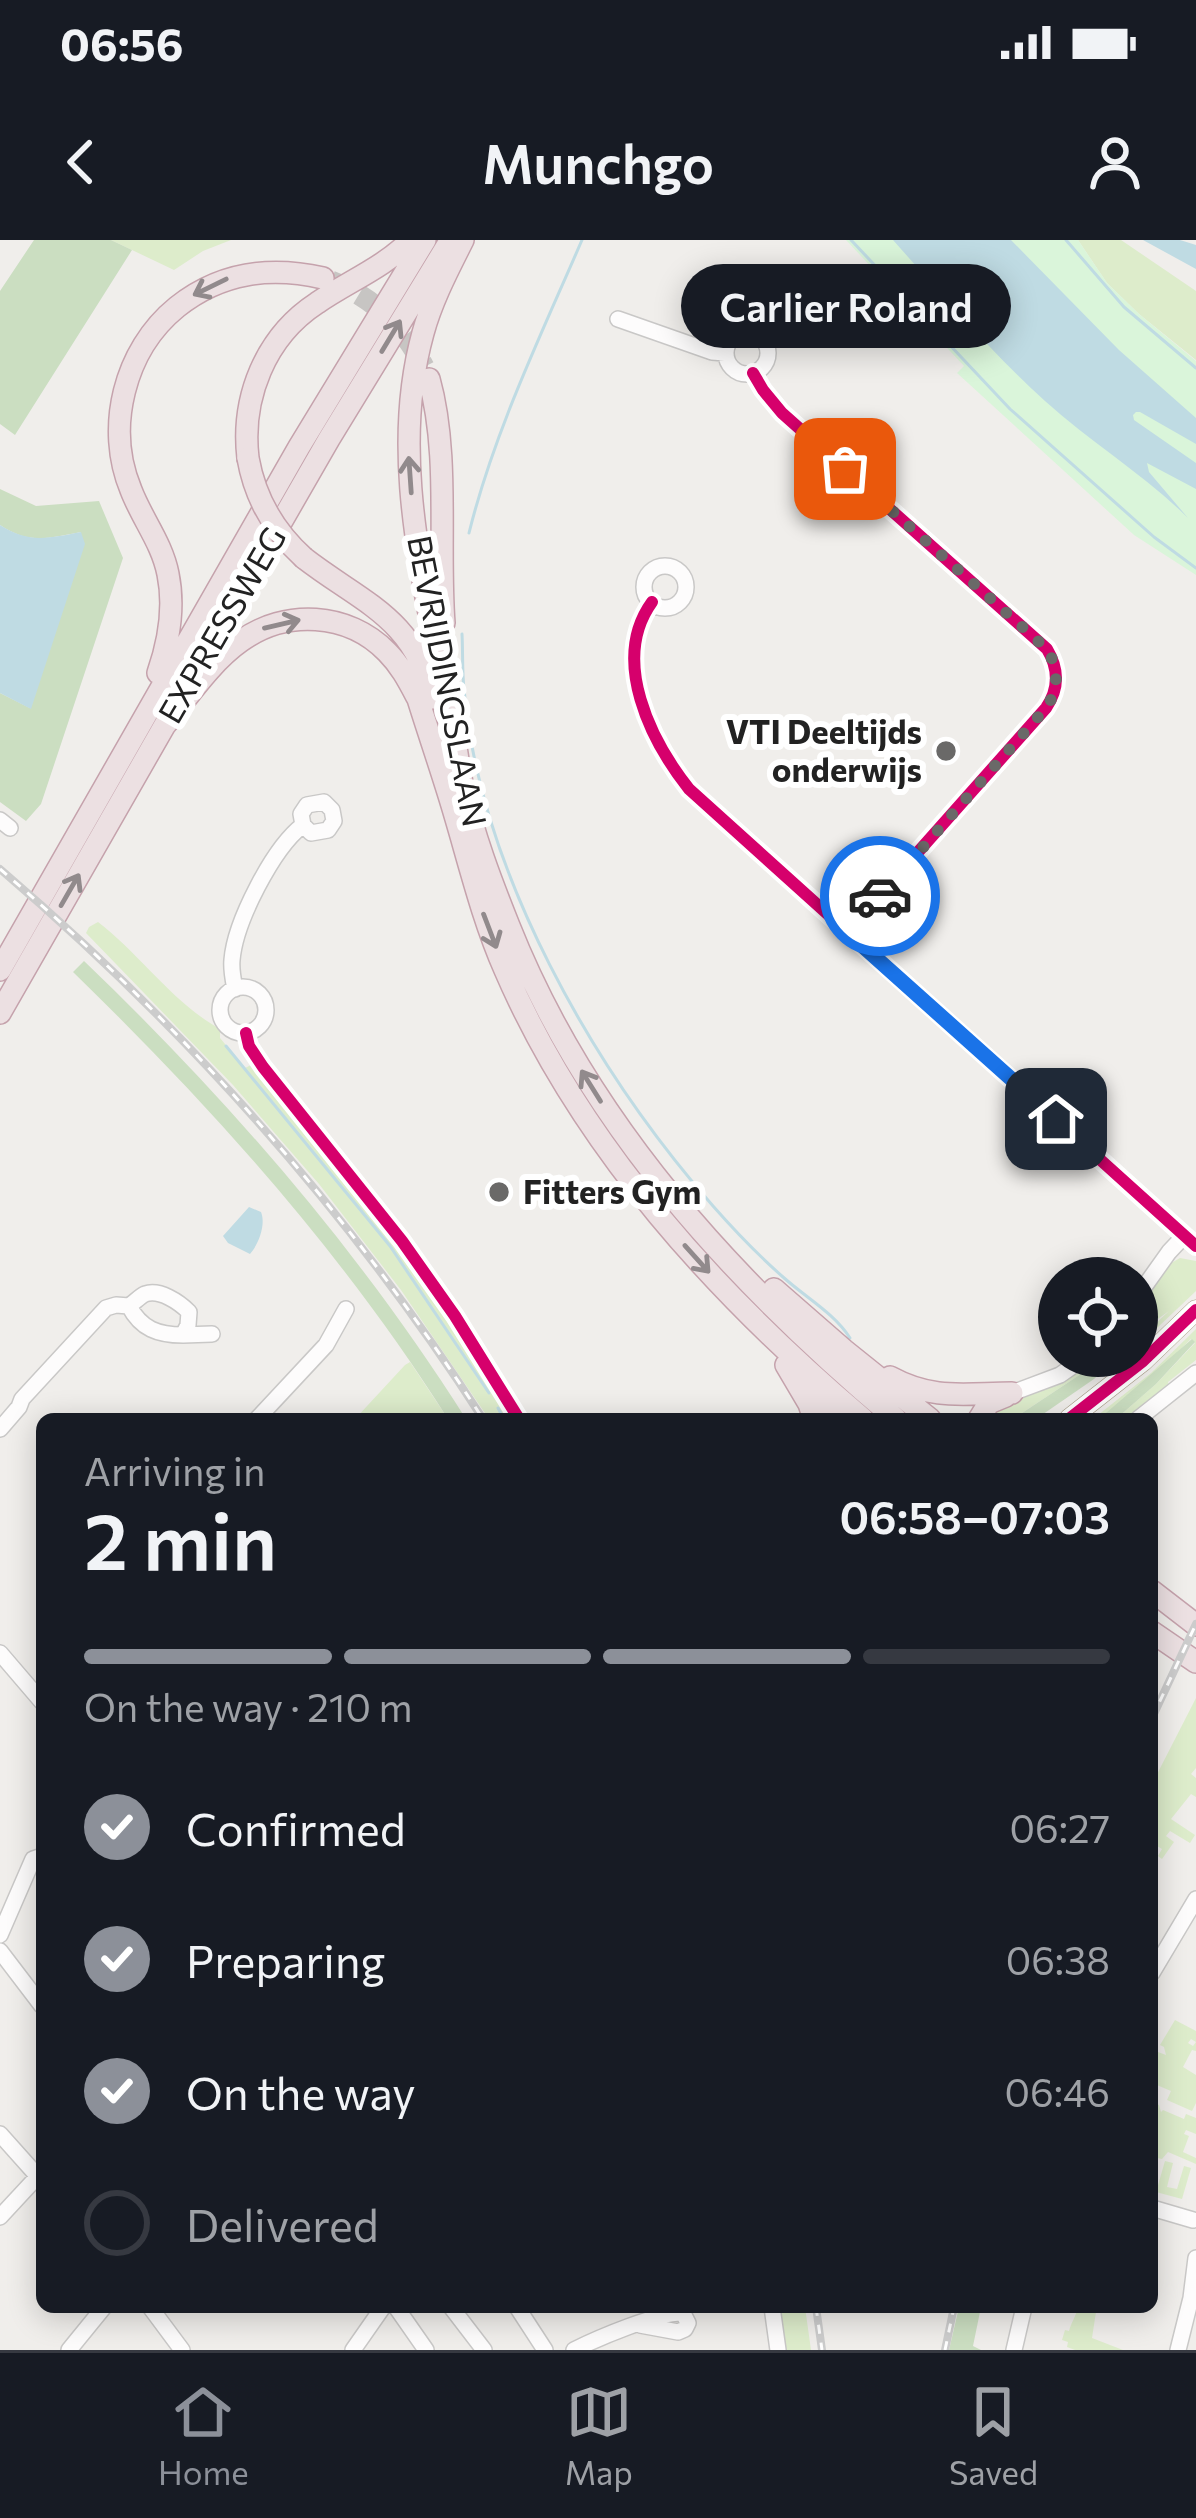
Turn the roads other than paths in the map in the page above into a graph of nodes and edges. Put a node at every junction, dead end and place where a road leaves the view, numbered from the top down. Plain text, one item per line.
1 (411, 240) edge
2 (425, 240) edge
3 (451, 240) edge
4 (464, 240) edge
5 (323, 278) tunnel mouth
6 (618, 319) dead end
7 (725, 352) junction
8 (753, 373) junction
9 (429, 379) tunnel mouth
10 (652, 602) dead end
11 (165, 724) junction
12 (137, 728) junction
13 (455, 732) junction
14 (446, 786) junction
15 (303, 825) dead end
16 (847, 932) junction
17 (0, 970) edge
18 (235, 988) junction
19 (0, 1013) edge
20 (246, 1033) junction
21 (659, 1181) junction
22 (1191, 1240) edge
23 (1158, 1268) edge
24 (730, 1295) junction
25 (129, 1306) junction
26 (346, 1310) dead end
27 (1196, 1310) edge
28 (212, 1334) dead end
29 (826, 1334) junction
30 (183, 1335) junction
31 (786, 1365) junction
32 (1196, 1373) edge
33 (1055, 1377) edge
34 (1012, 1393) junction
35 (263, 1413) edge
36 (515, 1413) edge
37 (812, 1413) edge
38 (832, 1413) edge
39 (856, 1413) edge
40 (889, 1413) edge
41 (923, 1413) edge
42 (983, 1413) edge
43 (1078, 1413) edge
44 (1146, 1413) edge
45 (0, 1429) edge
46 (1158, 1598) edge
47 (1158, 1599) edge
48 (1196, 1625) edge
49 (1196, 1635) edge
50 (1158, 1637) edge
51 (1158, 1645) edge
52 (0, 1653) edge
53 (1196, 1666) edge
54 (36, 1695) edge
55 (36, 1858) edge
56 (1196, 1899) edge
57 (0, 1935) edge
58 (0, 1952) edge
59 (1158, 1963) edge
60 (36, 1998) edge
61 (0, 2134) edge
62 (36, 2174) edge
63 (36, 2183) edge
64 (1158, 2210) edge
65 (0, 2217) edge
66 (1195, 2224) edge
67 (1196, 2258) edge
68 (1194, 2293) edge
69 (99, 2313) edge
70 (154, 2313) edge
71 (380, 2313) edge
72 (399, 2313) edge
73 (456, 2313) edge
74 (521, 2313) edge
75 (773, 2313) edge
76 (1023, 2313) edge
77 (640, 2325) dead end
78 (361, 2346) edge
79 (70, 2350) edge
80 (182, 2350) edge
81 (426, 2350) edge
82 (484, 2350) edge
83 (544, 2350) edge
84 (574, 2350) edge
85 (778, 2350) edge
86 (1014, 2350) edge
87 (1178, 2350) edge

1 - 14 highway, bridge
2 - 12 highway, EXPRESSWEG
11 -> 3 highway, EXPRESSWEG
13 -> 4 highway, BEVRIJDINGSLAAN
5 -> 12 highway
6 - 7 street
7 - 8 street
7 - 8 street
8 - 16 street
9 - 13 highway
10 - 16 street
11 -> 14 highway
19 -> 11 highway, EXPRESSWEG
12 - 17 highway, EXPRESSWEG
21 -> 13 highway, BEVRIJDINGSLAAN
14 -> 24 highway, BEVRIJDINGSLAAN
15 - 18 street
16 - 22 street
18 - 20 street
18 - 20 street
20 - 36 street
21 - 29 highway
21 - 40 highway, BEVRIJDINGSLAAN
22 - 23 street
24 - 31 highway
24 - 39 highway, BEVRIJDINGSLAAN
25 - 30 street
25 - 30 street
25 - 45 street
26 - 35 street
27 - 43 main road
28 - 30 street
29 - 34 highway
29 - 41 highway
31 - 37 highway
31 - 38 highway
32 - 44 street
33 - 34 street
34 - 42 highway
46 - 48 highway
47 - 49 highway
50 - 53 highway
51 - 53 highway
52 - 54 street
55 - 57 street
56 - 59 street
58 - 60 street
61 - 62 street
63 - 65 street
64 - 66 street
67 - 68 street
68 - 87 street
69 - 79 street
70 - 80 street
71 - 78 street
72 - 81 street
73 - 82 street
74 - 83 street
75 - 85 street
76 - 86 street
77 - 84 street

